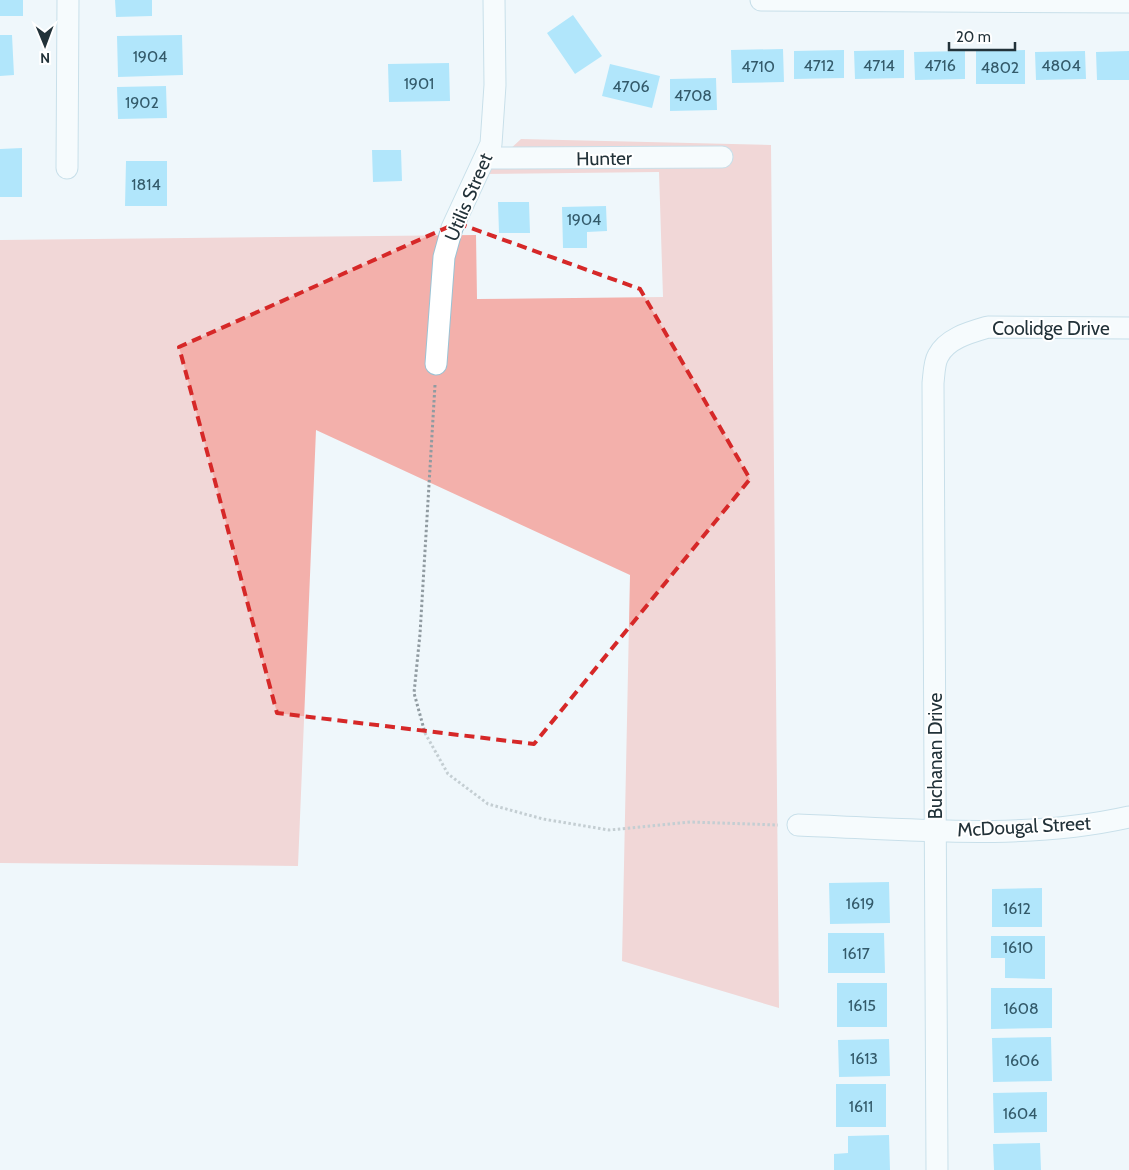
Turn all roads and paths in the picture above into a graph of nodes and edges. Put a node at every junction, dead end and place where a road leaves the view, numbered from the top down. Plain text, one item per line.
1 (68, 0) edge
2 (494, 0) edge
3 (761, 0) edge
4 (1129, 2) edge
5 (722, 156) dead end
6 (486, 158) junction
7 (67, 168) dead end
8 (1129, 328) edge
9 (946, 345) joint
10 (436, 364) joint
11 (1129, 817) edge
12 (798, 826) joint
13 (935, 830) junction
14 (937, 1170) edge

1 - 7 street
2 - 6 street, Utilis Street
3 - 4 street
5 - 6 street, Hunter
6 - 10 street, Utilis Street
8 - 9 street, Coolidge Drive
9 - 13 street, Buchanan Drive
10 - 12 path
11 - 13 street, McDougal Street
12 - 13 street, McDougal Street
13 - 14 street, Buchanan Drive

